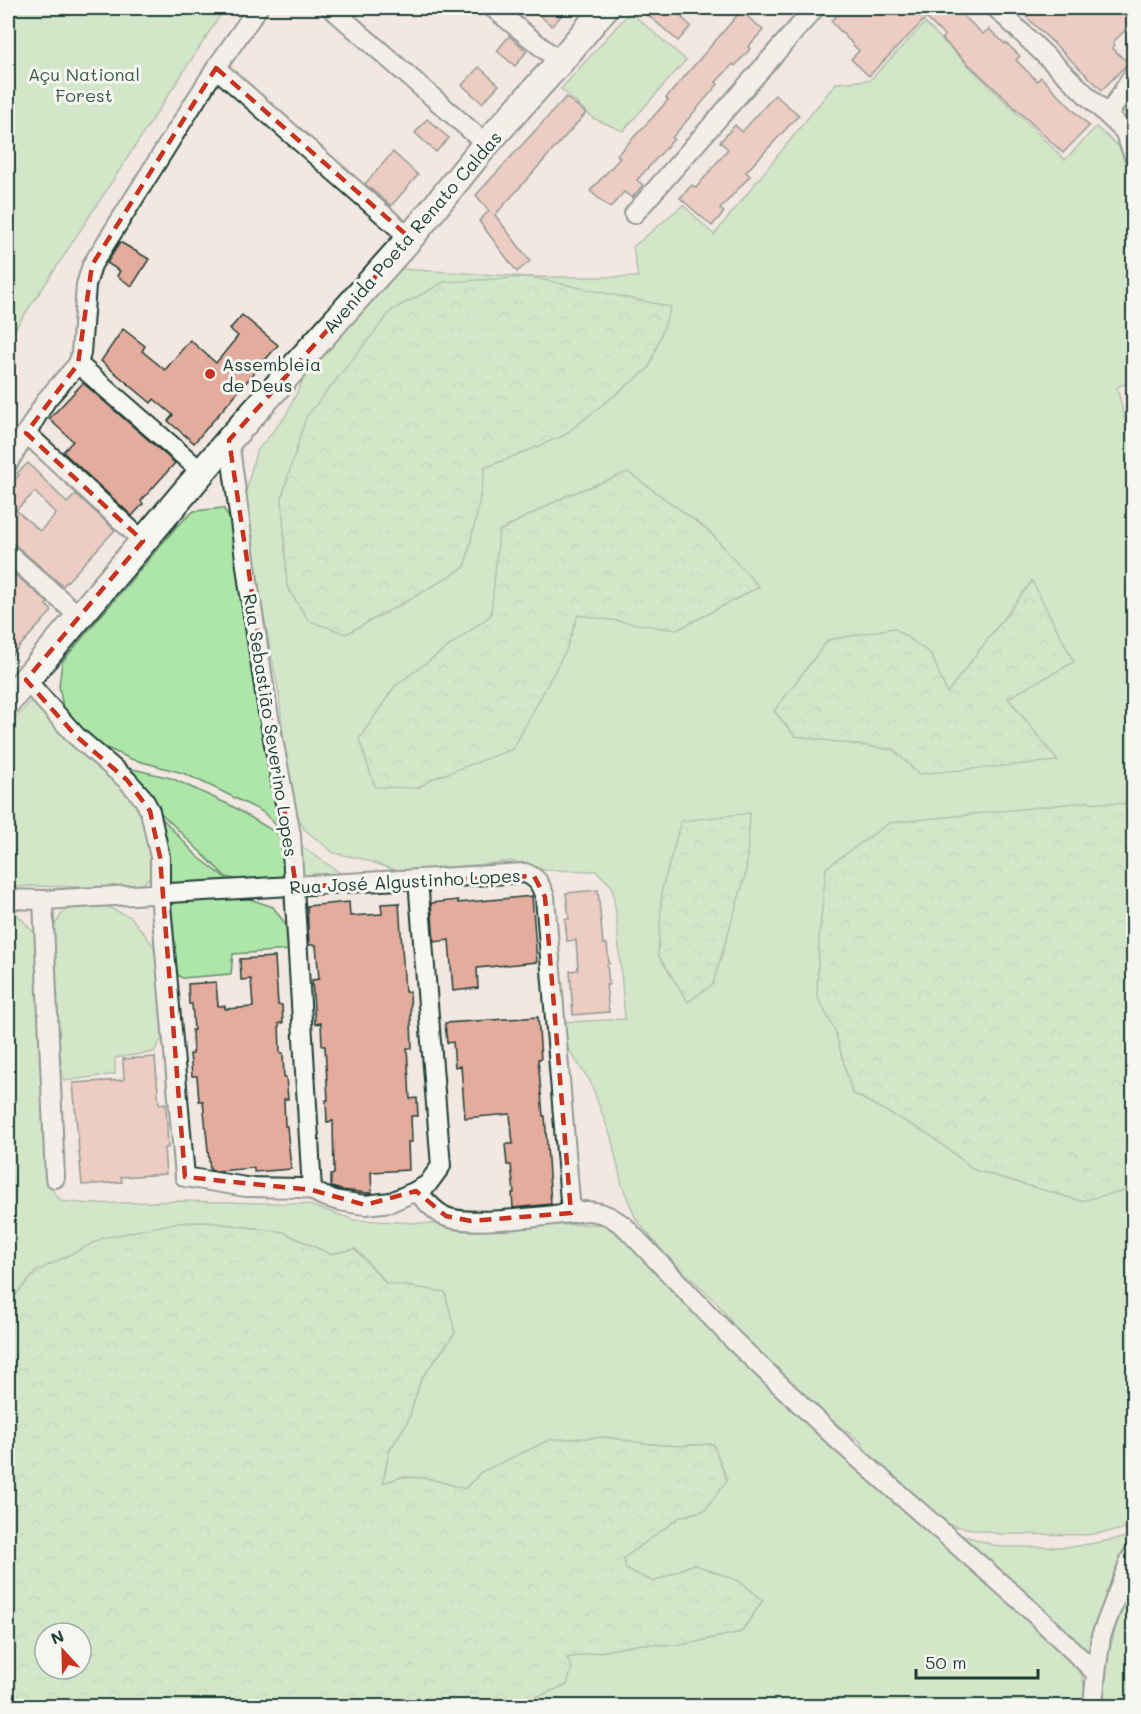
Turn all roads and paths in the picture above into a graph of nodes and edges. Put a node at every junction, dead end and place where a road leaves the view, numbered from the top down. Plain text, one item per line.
1 (258, 8) edge
2 (331, 8) edge
3 (493, 8) edge
4 (605, 8) edge
5 (815, 8) edge
6 (996, 8) edge
7 (560, 62) junction
8 (216, 68) junction
9 (1134, 74) edge
10 (1108, 115) junction
11 (1129, 123) edge
12 (486, 144) junction
13 (1134, 156) edge
14 (634, 214) dead end
15 (410, 238) junction
16 (78, 364) junction
17 (26, 433) junction
18 (229, 440) junction
19 (8, 463) edge
20 (202, 472) junction
21 (143, 541) junction
22 (8, 554) edge
23 (80, 617) junction
24 (13, 692) edge
25 (418, 880) junction
26 (296, 887) junction
27 (160, 894) junction
28 (8, 899) edge
29 (43, 900) junction
30 (55, 1178) dead end
31 (312, 1190) junction
32 (416, 1191) junction
33 (572, 1213) junction
34 (1134, 1553) edge
35 (1096, 1672) junction
36 (1093, 1707) edge

1 - 8 street
2 - 12 street
3 - 7 street
4 - 7 main road, Avenida Poeta Renato Caldas
5 - 14 street
6 - 10 street
7 - 12 main road, Avenida Poeta Renato Caldas
8 - 15 street
8 - 16 street
9 - 10 street
10 - 11 street
11 - 13 street
12 - 15 main road, Avenida Poeta Renato Caldas
15 - 18 main road, Avenida Poeta Renato Caldas
16 - 17 street
16 - 20 street
17 - 19 street
17 - 21 street
18 - 20 main road, Avenida Poeta Renato Caldas
18 - 26 street, Rua Sebastião Severino Lopes
20 - 21 main road, Avenida Poeta Renato Caldas
21 - 23 main road, Avenida Poeta Renato Caldas
22 - 23 street
23 - 24 main road, Avenida Poeta Renato Caldas
24 - 27 street
25 - 26 street, Rua José Algustinho Lopes
25 - 32 street
25 - 33 street, Rua José Algustinho Lopes
26 - 27 street, Rua José Algustinho Lopes
26 - 31 street, Rua Sebastião Severino Lopes
27 - 29 street, Rua José Algustinho Lopes
27 - 31 street
28 - 29 street, Rua José Algustinho Lopes
29 - 30 street
31 - 32 street
32 - 33 street
33 - 35 street
34 - 35 street
35 - 36 street

